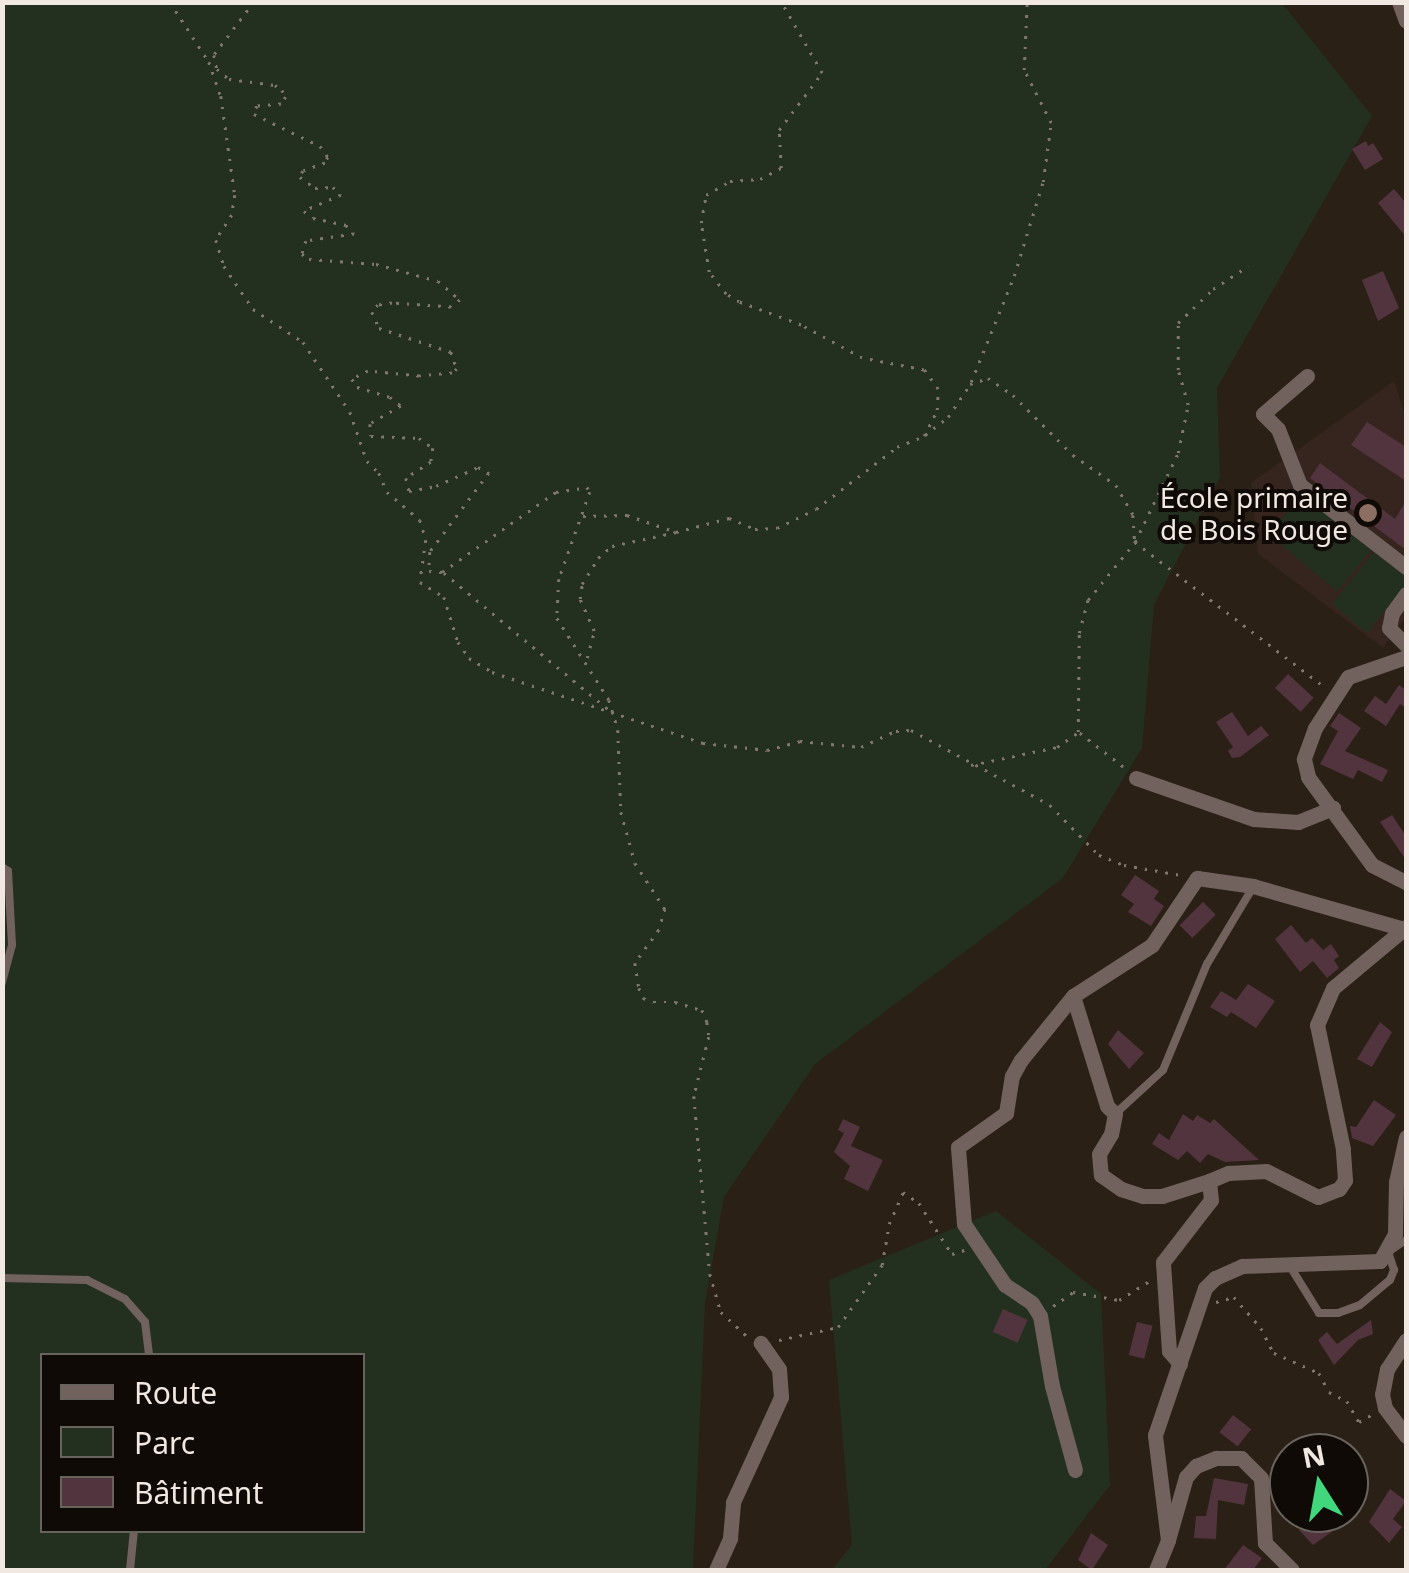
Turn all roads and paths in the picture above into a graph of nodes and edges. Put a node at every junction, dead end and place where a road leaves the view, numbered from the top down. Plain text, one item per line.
1 (170, 2) edge
2 (254, 2) edge
3 (780, 2) edge
4 (1027, 2) edge
5 (1399, 2) edge
6 (1406, 21) edge
7 (1248, 266) dead end
8 (1307, 376) dead end
9 (970, 384) junction
10 (924, 436) junction
11 (582, 516) junction
12 (676, 532) junction
13 (1136, 542) junction
14 (1406, 567) edge
15 (442, 572) junction
16 (1406, 594) edge
17 (1406, 645) edge
18 (1406, 658) edge
19 (587, 660) junction
20 (1335, 695) junction
21 (614, 714) junction
22 (1078, 732) junction
23 (971, 765) junction
24 (1136, 778) joint
25 (1333, 808) junction
26 (2, 867) edge
27 (1197, 878) junction
28 (1406, 882) edge
29 (1253, 886) junction
30 (1405, 928) edge
31 (2, 983) edge
32 (1072, 996) junction
33 (1115, 1114) junction
34 (1406, 1137) edge
35 (1209, 1181) junction
36 (964, 1224) junction
37 (1406, 1240) edge
38 (1388, 1252) junction
39 (1288, 1263) junction
40 (1161, 1274) junction
41 (2, 1278) edge
42 (1200, 1300) junction
43 (1040, 1316) junction
44 (1406, 1340) edge
45 (760, 1343) junction
46 (149, 1353) edge
47 (1180, 1364) junction
48 (1358, 1422) dead end
49 (1406, 1436) edge
50 (1076, 1470) dead end
51 (134, 1533) edge
52 (1168, 1540) junction
53 (130, 1570) edge
54 (716, 1570) edge
55 (1156, 1570) edge
56 (1292, 1570) edge

1 - 21 path
2 - 15 path
3 - 10 path
4 - 9 path
5 - 6 street
7 - 13 path
8 - 14 street
9 - 10 path
9 - 13 path
10 - 12 path
11 - 12 path
11 - 15 path
11 - 19 path
12 - 19 path
13 - 20 path
13 - 22 path
15 - 21 path
16 - 17 street
18 - 20 street
19 - 21 path
20 - 25 street
21 - 23 path
21 - 45 path
22 - 23 path
22 - 24 path
23 - 27 path
24 - 25 street
25 - 28 street
26 - 31 lane
27 - 29 street
27 - 32 street
29 - 30 street
29 - 33 lane
30 - 35 street
32 - 33 street
32 - 36 street
33 - 35 street
34 - 38 street
35 - 40 street
36 - 43 street
36 - 45 path
37 - 38 lane
38 - 39 street
38 - 39 lane
39 - 42 street
40 - 43 path
40 - 47 street
41 - 46 lane
42 - 47 street
42 - 48 path
43 - 50 street
44 - 49 street
45 - 54 street
47 - 52 street
51 - 53 lane
52 - 55 street
52 - 56 street

